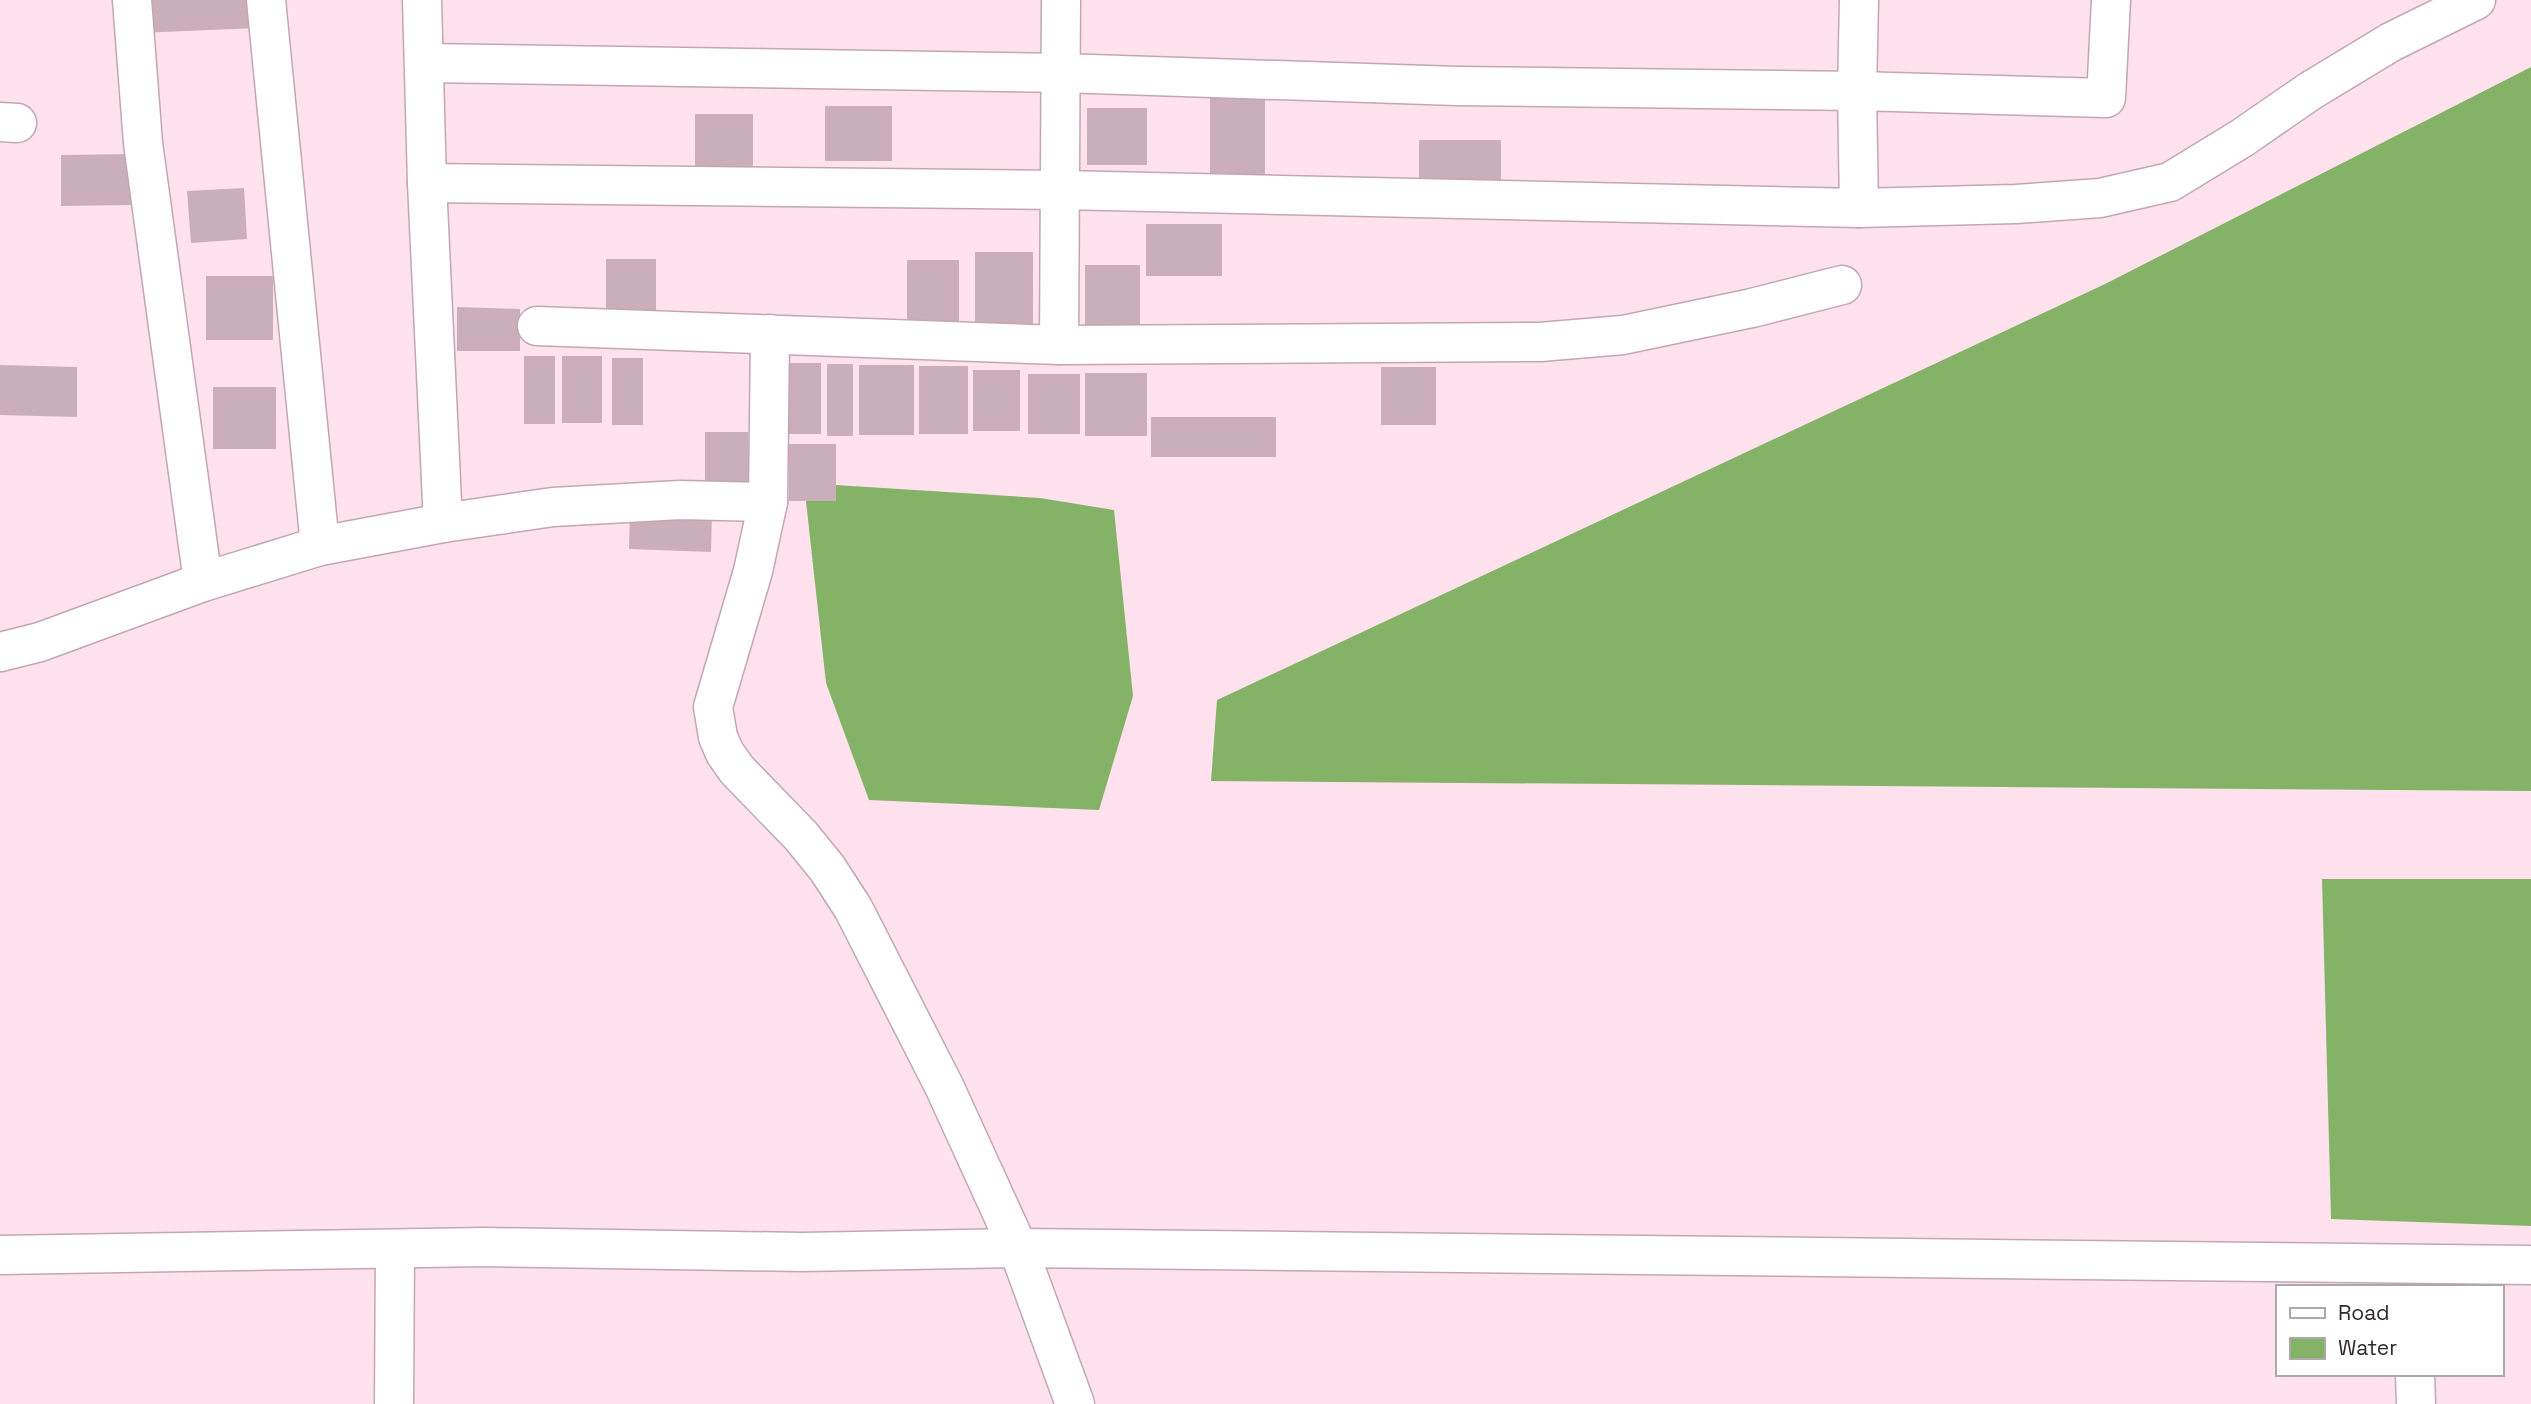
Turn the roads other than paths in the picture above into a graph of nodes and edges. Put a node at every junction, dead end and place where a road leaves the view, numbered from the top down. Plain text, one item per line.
1 (132, 0) edge
2 (266, 0) edge
3 (422, 0) edge
4 (1061, 0) edge
5 (1859, 0) edge
6 (2111, 0) edge
7 (2476, 0) edge
8 (425, 62) junction
9 (1062, 73) junction
10 (1857, 91) junction
11 (427, 183) junction
12 (1060, 190) junction
13 (1859, 208) junction
14 (1842, 285) dead end
15 (537, 326) dead end
16 (770, 334) junction
17 (1059, 345) junction
18 (768, 502) junction
19 (443, 523) junction
20 (320, 546) junction
21 (203, 582) junction
22 (0, 652) edge
23 (1018, 1248) junction
24 (395, 1249) junction
25 (0, 1255) edge
26 (2531, 1265) edge
27 (2412, 1275) edge
28 (2415, 1376) edge
29 (394, 1404) edge
30 (1075, 1404) edge
31 (2416, 1404) edge

1 - 21 street
2 - 20 street
3 - 8 street
4 - 9 street
5 - 10 street
6 - 10 street
7 - 13 street
8 - 9 street
8 - 11 street
9 - 10 street
9 - 12 street
10 - 13 street
11 - 12 street
11 - 19 street
12 - 13 street
12 - 17 street
14 - 17 street
15 - 16 street
16 - 17 street
16 - 18 street
18 - 19 street
18 - 23 street
19 - 20 street
20 - 21 street
21 - 22 street
23 - 24 street
23 - 27 street
23 - 30 street
24 - 25 street
24 - 29 street
26 - 27 street
28 - 31 street

